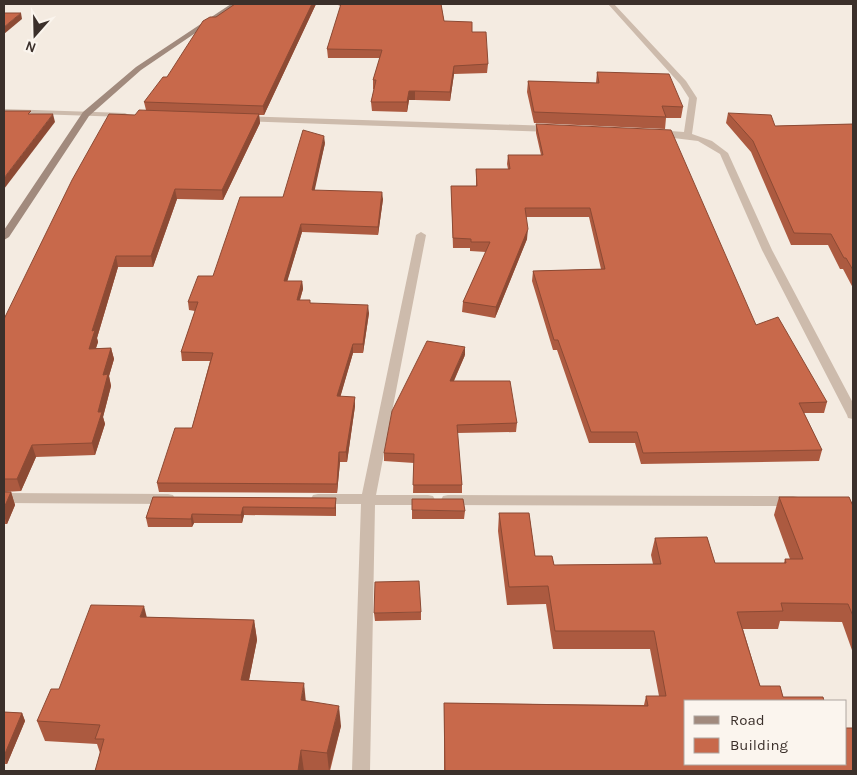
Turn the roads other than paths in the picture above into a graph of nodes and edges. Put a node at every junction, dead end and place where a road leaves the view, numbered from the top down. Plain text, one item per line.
1 (236, 4) edge
2 (611, 4) edge
3 (4, 111) edge
4 (86, 114) junction
5 (135, 115) edge
6 (234, 118) edge
7 (558, 129) edge
8 (644, 132) edge
9 (688, 136) junction
10 (421, 235) dead end
11 (4, 237) edge
12 (853, 415) edge
13 (4, 498) edge
14 (181, 499) edge
15 (309, 499) edge
16 (368, 500) junction
17 (804, 501) edge
18 (361, 771) edge

1 - 4 main road
2 - 9 street
3 - 4 street
4 - 5 street
4 - 11 main road
6 - 7 street
8 - 9 street
9 - 12 street
10 - 16 street
13 - 14 street
15 - 16 street
16 - 17 street
16 - 18 street

